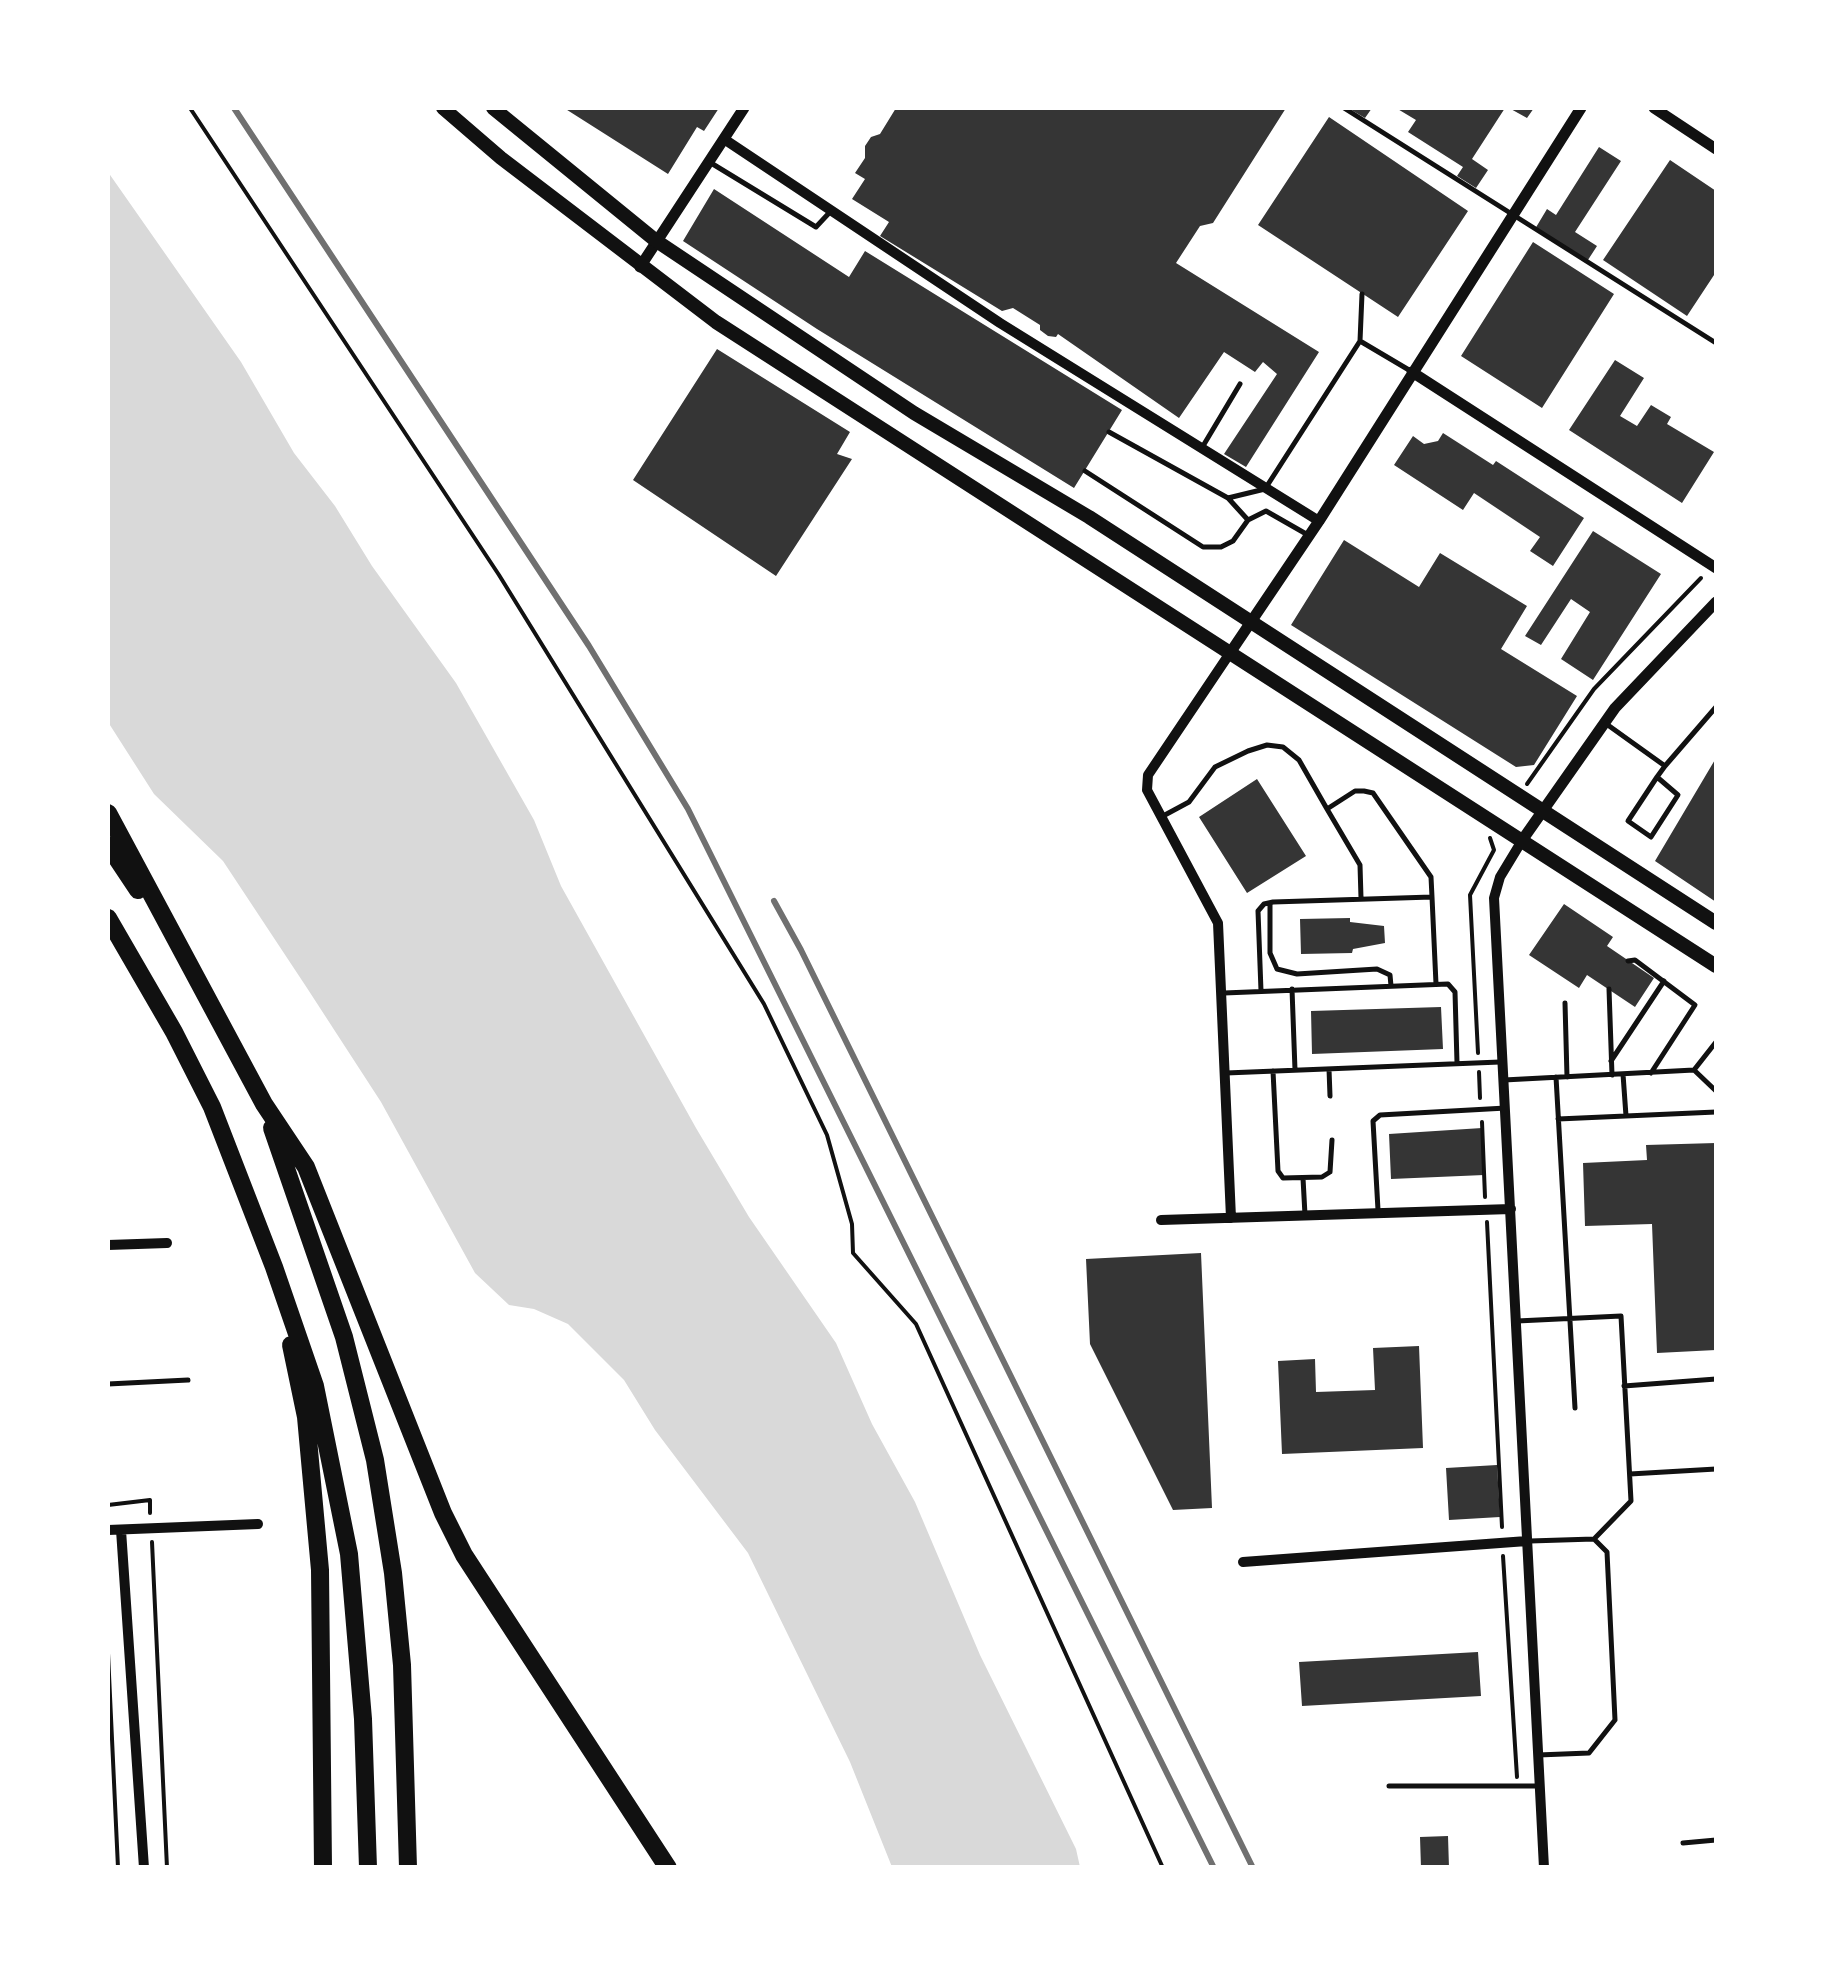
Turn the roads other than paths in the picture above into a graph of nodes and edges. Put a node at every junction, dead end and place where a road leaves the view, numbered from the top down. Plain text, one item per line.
1 (443, 108) edge
2 (492, 108) edge
3 (744, 108) edge
4 (1344, 108) edge
5 (1581, 108) edge
6 (1654, 108) edge
7 (724, 138) junction
8 (1716, 148) edge
9 (709, 161) junction
10 (831, 210) junction
11 (1513, 214) junction
12 (655, 240) junction
13 (640, 266) junction
14 (1362, 294) dead end
15 (1360, 341) junction
16 (1716, 343) edge
17 (1412, 372) junction
18 (1240, 384) dead end
19 (1108, 432) dead end
20 (1201, 449) junction
21 (1084, 471) dead end
22 (1264, 489) junction
23 (1228, 498) junction
24 (1248, 520) junction
25 (1319, 521) junction
26 (1308, 536) junction
27 (1716, 568) edge
28 (1716, 602) edge
29 (1251, 622) junction
30 (1230, 653) junction
31 (1716, 707) edge
32 (1706, 718) junction
33 (1605, 722) junction
34 (1716, 725) edge
35 (1665, 766) junction
36 (1657, 777) junction
37 (1326, 809) junction
38 (1544, 810) junction
39 (108, 813) edge
40 (1161, 817) junction
41 (1523, 839) junction
42 (108, 844) edge
43 (1432, 897) junction
44 (1361, 899) junction
45 (1270, 903) junction
46 (108, 918) edge
47 (1716, 923) edge
48 (183, 956) junction
49 (1628, 960) dead end
50 (1716, 966) edge
51 (1664, 982) junction
52 (1436, 984) junction
53 (1391, 986) junction
54 (1292, 990) junction
55 (1610, 990) dead end
56 (1261, 991) junction
57 (1221, 993) junction
58 (1565, 1002) dead end
59 (1716, 1042) edge
60 (1611, 1061) junction
61 (1503, 1062) junction
62 (1458, 1064) junction
63 (1329, 1069) junction
64 (1295, 1070) junction
65 (1694, 1070) junction
66 (1273, 1071) junction
67 (1224, 1073) junction
68 (1651, 1073) junction
69 (1623, 1074) junction
70 (1612, 1075) junction
71 (1556, 1077) junction
72 (1567, 1077) junction
73 (1504, 1080) junction
74 (1716, 1091) edge
75 (1330, 1096) dead end
76 (264, 1104) junction
77 (1506, 1108) junction
78 (1716, 1112) edge
79 (1626, 1116) junction
80 (1558, 1120) junction
81 (1332, 1140) dead end
82 (1303, 1178) junction
83 (1511, 1209) junction
84 (1378, 1213) junction
85 (1305, 1216) junction
86 (1232, 1218) junction
87 (1160, 1220) dead end
88 (168, 1243) dead end
89 (108, 1245) edge
90 (274, 1266) junction
91 (1570, 1319) junction
92 (1516, 1321) junction
93 (1716, 1379) edge
94 (188, 1380) dead end
95 (108, 1384) edge
96 (1624, 1386) junction
97 (1575, 1408) dead end
98 (1716, 1469) edge
99 (1630, 1474) junction
100 (258, 1524) dead end
101 (108, 1530) edge
102 (121, 1530) junction
103 (1594, 1539) junction
104 (1527, 1542) junction
105 (1243, 1562) dead end
106 (1538, 1755) junction
107 (1389, 1786) dead end
108 (1540, 1786) junction
109 (1716, 1840) edge
110 (1684, 1843) dead end
111 (144, 1868) edge
112 (324, 1868) edge
113 (368, 1868) edge
114 (408, 1868) edge
115 (668, 1868) edge
116 (1544, 1868) edge

1 - 13 main road
2 - 12 main road
3 - 7 street
4 - 11 lane
5 - 11 street
6 - 8 street
7 - 9 street
7 - 10 street
9 - 10 lane
9 - 12 street
10 - 20 street
11 - 16 lane
11 - 17 street
12 - 13 street
12 - 29 main road
13 - 30 main road
14 - 15 lane
15 - 17 lane
15 - 22 lane
17 - 25 street
17 - 27 street
18 - 20 lane
19 - 23 lane
20 - 22 street
21 - 24 lane
22 - 23 lane
22 - 25 street
23 - 24 lane
24 - 26 lane
25 - 26 street
26 - 29 street
28 - 33 street
29 - 30 street
29 - 38 main road
30 - 40 street
30 - 41 main road
31 - 32 lane
32 - 34 lane
32 - 35 lane
33 - 35 lane
33 - 38 street
35 - 36 lane
36 - 36 lane
37 - 40 lane
37 - 43 lane
37 - 44 lane
38 - 41 street
38 - 47 main road
39 - 48 highway
40 - 57 street
41 - 50 main road
41 - 61 street
42 - 48 highway
43 - 44 lane
43 - 52 lane
44 - 45 lane
45 - 53 lane
45 - 56 lane
46 - 90 highway
48 - 76 highway
49 - 51 lane
51 - 60 lane
51 - 68 lane
52 - 53 lane
52 - 62 lane
53 - 54 lane
54 - 56 lane
54 - 64 lane
55 - 60 lane
56 - 57 lane
57 - 67 street
58 - 72 lane
59 - 65 lane
60 - 70 lane
61 - 62 lane
61 - 73 street
62 - 63 lane
63 - 64 lane
63 - 75 lane
64 - 66 lane
65 - 68 lane
65 - 74 lane
66 - 67 lane
66 - 82 lane
67 - 86 street
68 - 69 lane
69 - 70 lane
69 - 79 lane
70 - 72 lane
71 - 72 lane
71 - 73 lane
71 - 80 lane
73 - 77 street
76 - 114 highway
76 - 115 highway
77 - 83 street
77 - 84 lane
78 - 79 lane
79 - 80 lane
80 - 91 lane
81 - 82 lane
82 - 85 lane
83 - 84 street
83 - 92 street
84 - 85 street
85 - 86 street
86 - 87 street
88 - 89 street
90 - 112 highway
90 - 113 highway
91 - 92 lane
91 - 96 lane
91 - 97 lane
92 - 104 street
93 - 96 lane
94 - 95 lane
96 - 99 lane
98 - 99 lane
99 - 103 lane
100 - 102 street
101 - 102 street
102 - 111 street
103 - 104 lane
103 - 106 lane
104 - 105 street
104 - 106 street
106 - 108 street
107 - 108 lane
108 - 116 street
109 - 110 lane

